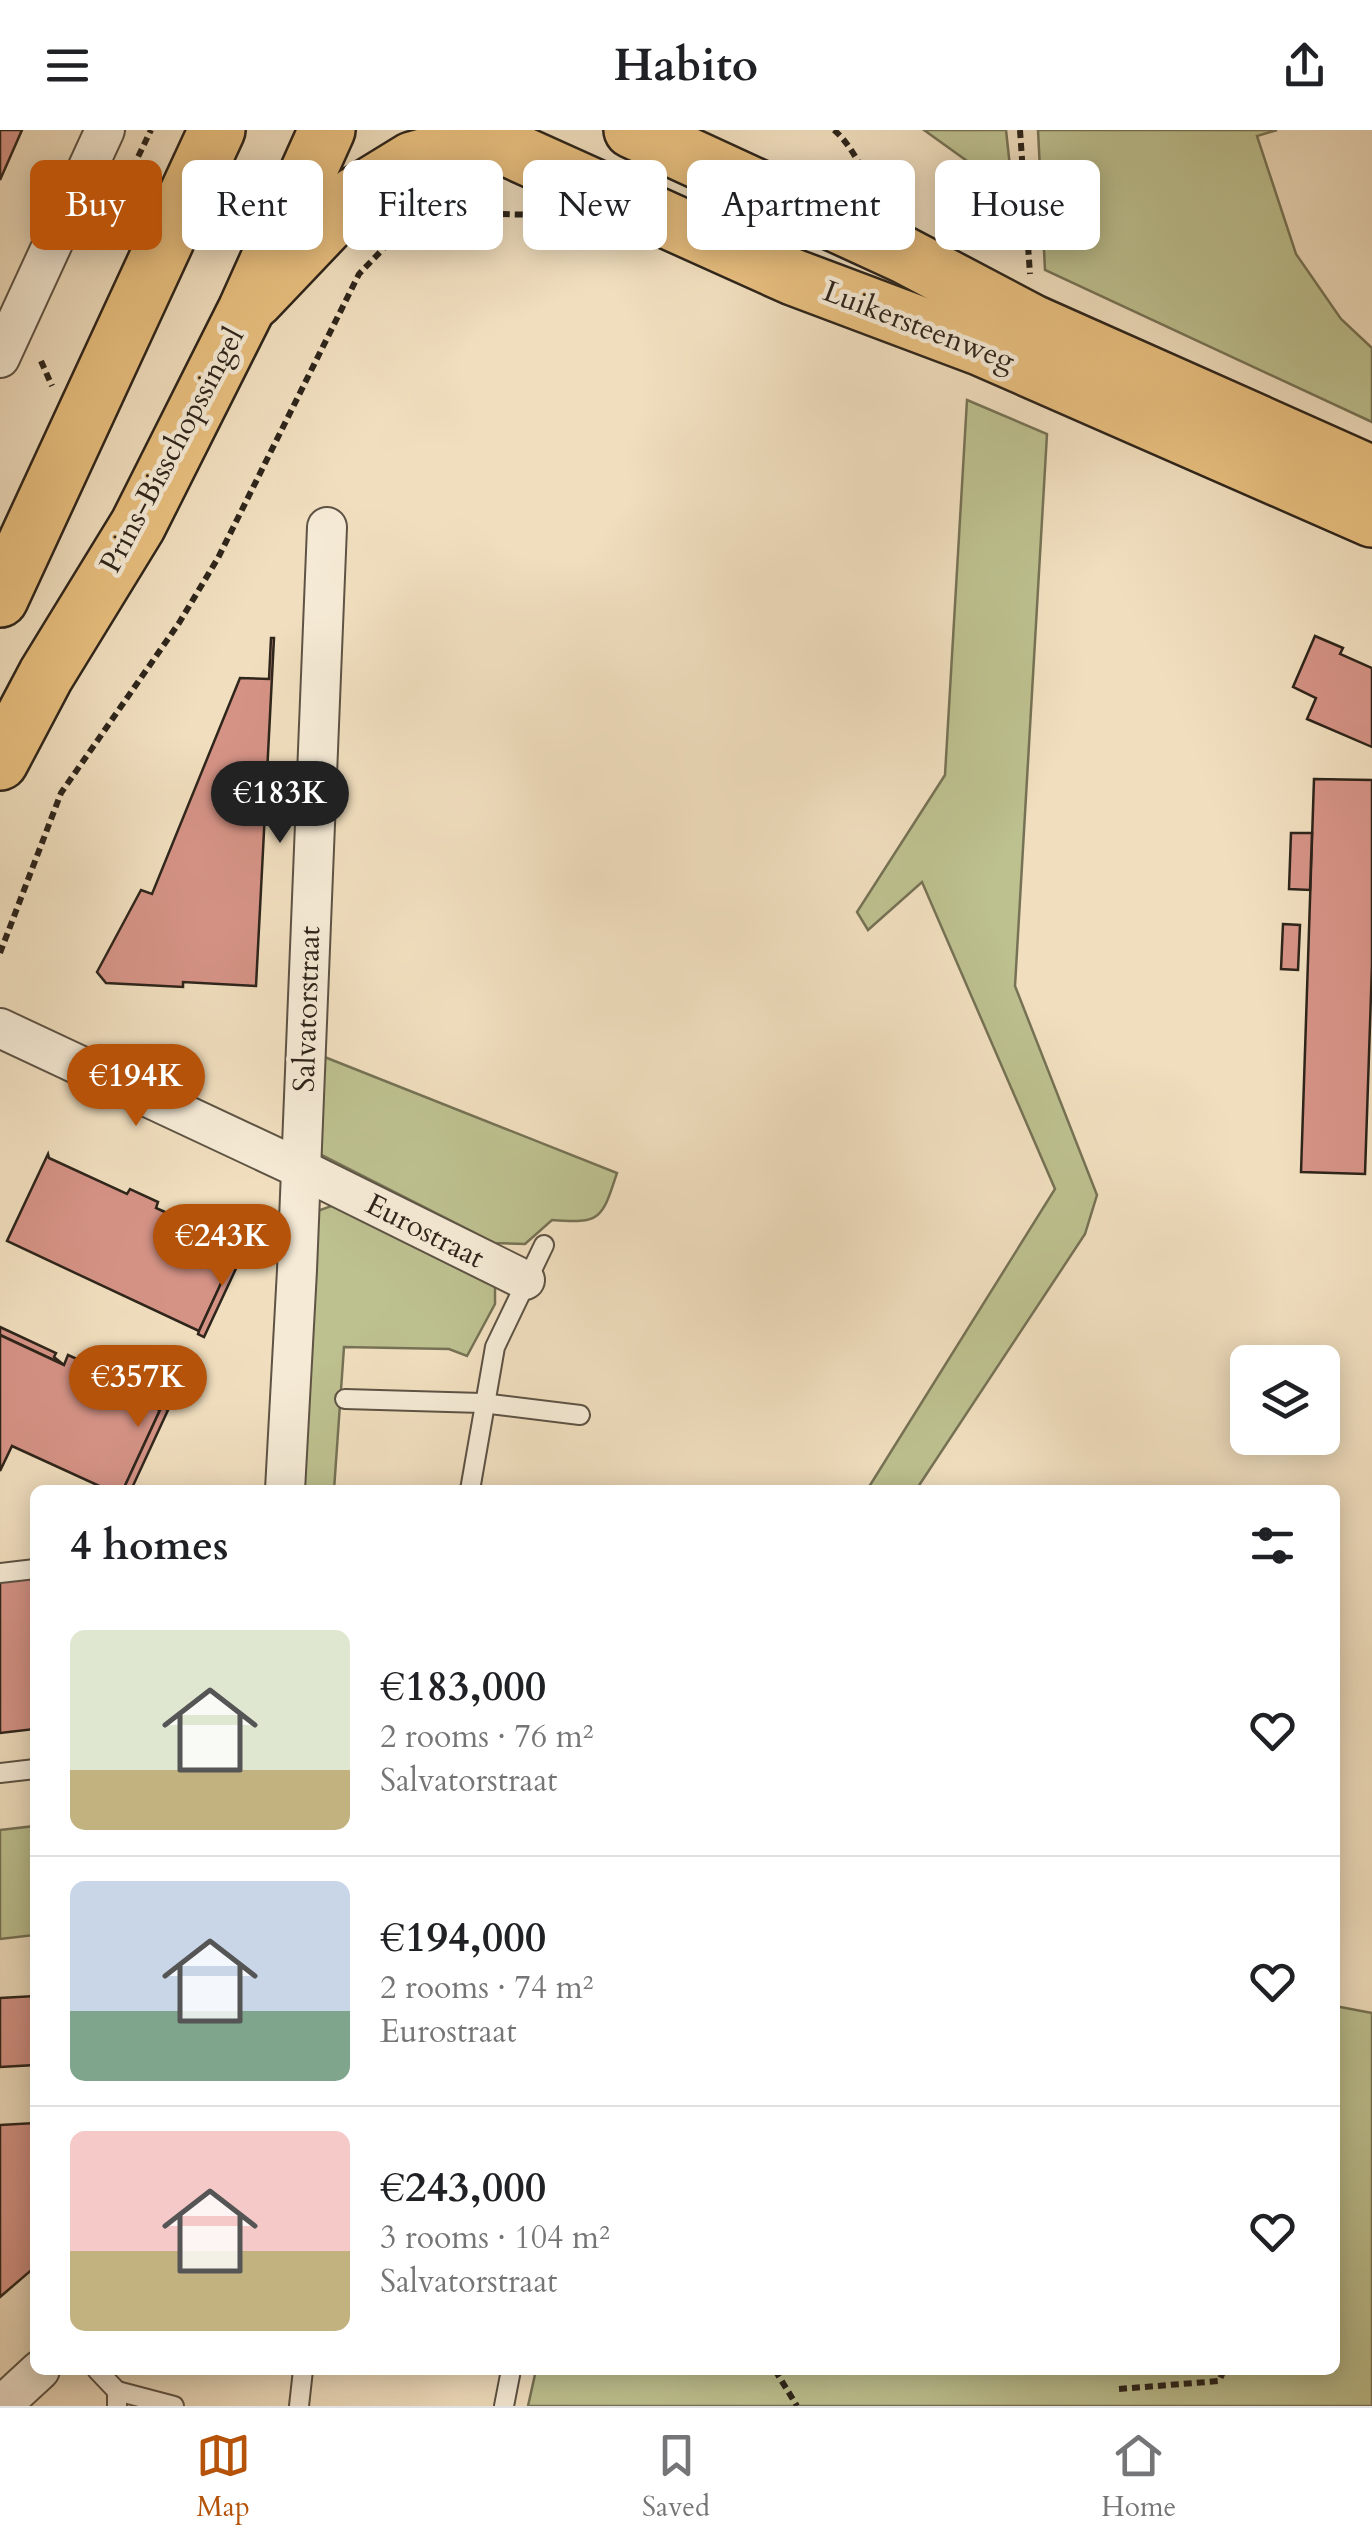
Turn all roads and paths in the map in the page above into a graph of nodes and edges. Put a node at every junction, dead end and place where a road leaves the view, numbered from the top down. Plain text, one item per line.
1 (105, 130) edge
2 (151, 130) edge
3 (216, 130) edge
4 (327, 130) edge
5 (632, 130) edge
6 (1020, 130) edge
7 (476, 134) edge
8 (137, 160) edge
9 (523, 214) edge
10 (1030, 280) dead end
11 (246, 310) junction
12 (48, 345) dead end
13 (0, 358) edge
14 (54, 390) dead end
15 (1372, 474) edge
16 (1372, 520) edge
17 (327, 527) dead end
18 (0, 599) edge
19 (0, 762) edge
20 (0, 953) edge
21 (0, 1028) edge
22 (300, 1168) junction
23 (544, 1245) dead end
24 (525, 1280) junction
25 (345, 1399) dead end
26 (482, 1404) junction
27 (580, 1415) dead end
28 (285, 1485) edge
29 (471, 1485) edge
30 (30, 1570) edge
31 (0, 1573) edge
32 (30, 1770) edge
33 (0, 1773) edge
34 (35, 2375) edge
35 (101, 2375) edge
36 (302, 2375) edge
37 (510, 2375) edge
38 (778, 2375) edge
39 (1222, 2375) edge
40 (1118, 2389) dead end
41 (117, 2398) edge
42 (1, 2406) edge
43 (174, 2406) edge
44 (299, 2406) edge
45 (504, 2406) edge
46 (797, 2406) edge

1 - 13 street
2 - 8 path
3 - 18 main road
4 - 11 main road, Prins-Bisschopssingel
5 - 15 main road, Luikersteenweg
6 - 10 path
7 - 11 main road
7 - 16 main road, Luikersteenweg
9 - 20 path
11 - 19 main road, Prins-Bisschopssingel
12 - 14 path
17 - 22 street, Salvatorstraat
21 - 22 street, Eurostraat
22 - 24 street, Eurostraat
22 - 28 street, Salvatorstraat
23 - 24 lane
24 - 26 lane
25 - 26 lane
26 - 27 lane
26 - 29 lane
30 - 31 lane
32 - 33 lane
34 - 42 street
35 - 41 lane
36 - 44 lane
37 - 45 lane
38 - 46 path
39 - 40 path
41 - 43 lane

